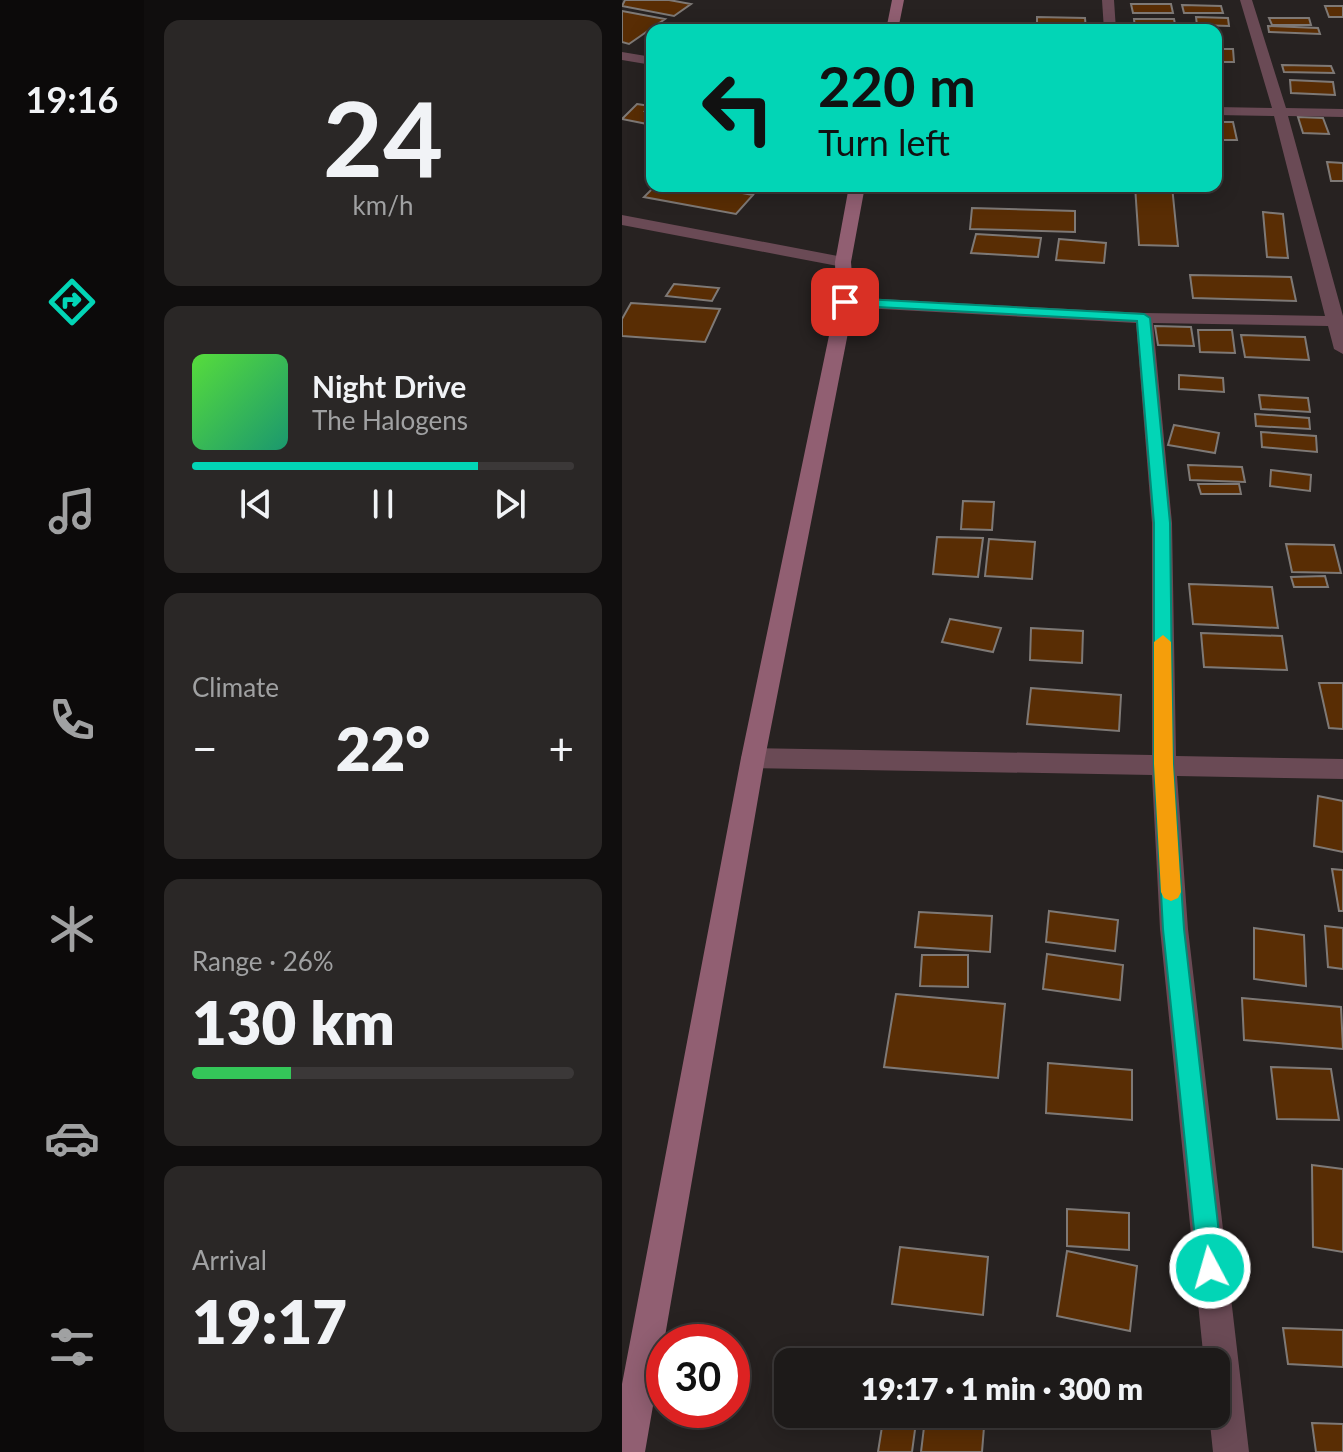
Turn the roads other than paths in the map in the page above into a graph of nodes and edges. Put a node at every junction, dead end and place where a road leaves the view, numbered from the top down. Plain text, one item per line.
1 (898, 0) edge
2 (1108, 0) edge
3 (1246, 0) edge
4 (893, 24) edge
5 (1110, 24) edge
6 (622, 56) edge
7 (646, 60) edge
8 (1222, 111) edge
9 (1280, 112) junction
10 (1343, 113) edge
11 (856, 192) edge
12 (622, 220) edge
13 (843, 262) junction
14 (845, 302) junction
15 (1144, 318) junction
16 (1339, 321) edge
17 (1343, 349) edge
18 (753, 758) junction
19 (1164, 764) junction
20 (1343, 769) edge
21 (627, 1452) edge
22 (1231, 1452) edge

1 - 4 main road
2 - 5 street
3 - 9 street
6 - 7 street
8 - 9 street
9 - 10 street
9 - 16 street
11 - 13 main road
12 - 13 street
13 - 14 main road
14 - 15 street
14 - 18 main road
15 - 16 street
15 - 19 street
16 - 17 street
18 - 19 street
18 - 21 main road
19 - 20 street
19 - 22 street

